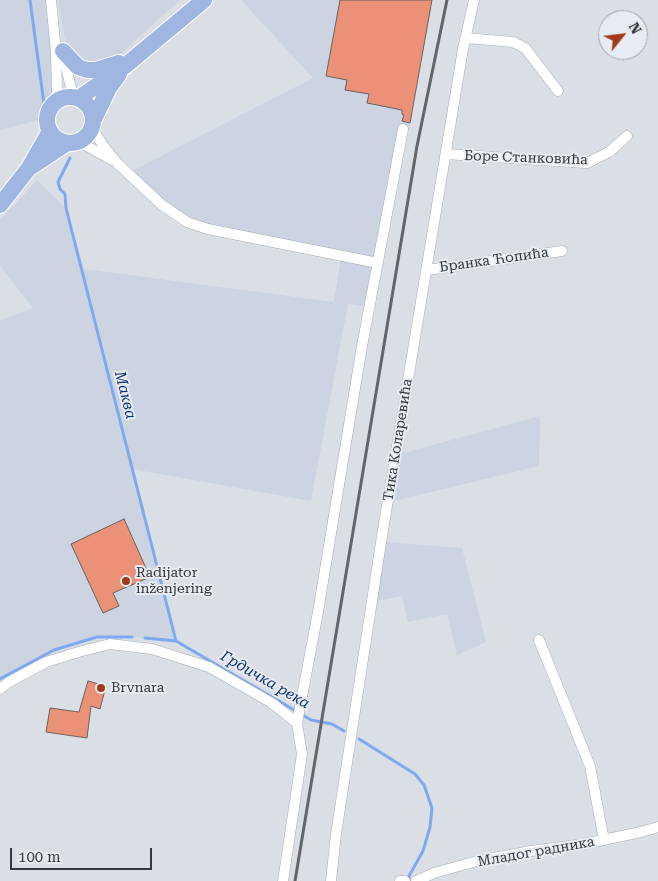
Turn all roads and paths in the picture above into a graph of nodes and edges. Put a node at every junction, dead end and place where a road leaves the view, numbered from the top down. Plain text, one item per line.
1 (51, 0) edge
2 (204, 0) edge
3 (474, 0) edge
4 (54, 18) junction
5 (466, 38) junction
6 (63, 51) junction
7 (129, 62) junction
8 (558, 91) dead end
9 (76, 97) junction
10 (55, 102) junction
11 (93, 124) junction
12 (403, 129) dead end
13 (50, 131) junction
14 (627, 136) dead end
15 (73, 142) junction
16 (446, 154) junction
17 (117, 163) junction
18 (29, 168) junction
19 (0, 205) edge
20 (562, 251) dead end
21 (378, 263) junction
22 (427, 270) junction
23 (539, 640) dead end
24 (0, 689) edge
25 (297, 720) junction
26 (658, 827) edge
27 (604, 840) junction
28 (423, 880) edge
29 (283, 881) edge
30 (331, 881) edge

1 - 4 street
2 - 7 main road
3 - 5 street, Тика Коларевића
4 - 6 street
4 - 10 street
5 - 8 street
5 - 16 street, Тика Коларевића
6 - 7 main road
6 - 9 street
7 - 9 main road
7 - 11 main road
9 - 10 main road
9 - 11 main road
10 - 13 main road
11 - 15 main road
11 - 17 street
12 - 21 street
13 - 15 main road
13 - 18 main road
14 - 16 street, Боре Станковића
15 - 17 street
15 - 18 main road
16 - 22 street, Тика Коларевића
17 - 21 street
18 - 19 main road
20 - 22 street, Бранка Ћопића
21 - 25 street
22 - 30 street, Тика Коларевића
23 - 27 street
24 - 25 street
25 - 29 street
26 - 27 street, Младог радника
27 - 28 street, Младог радника

